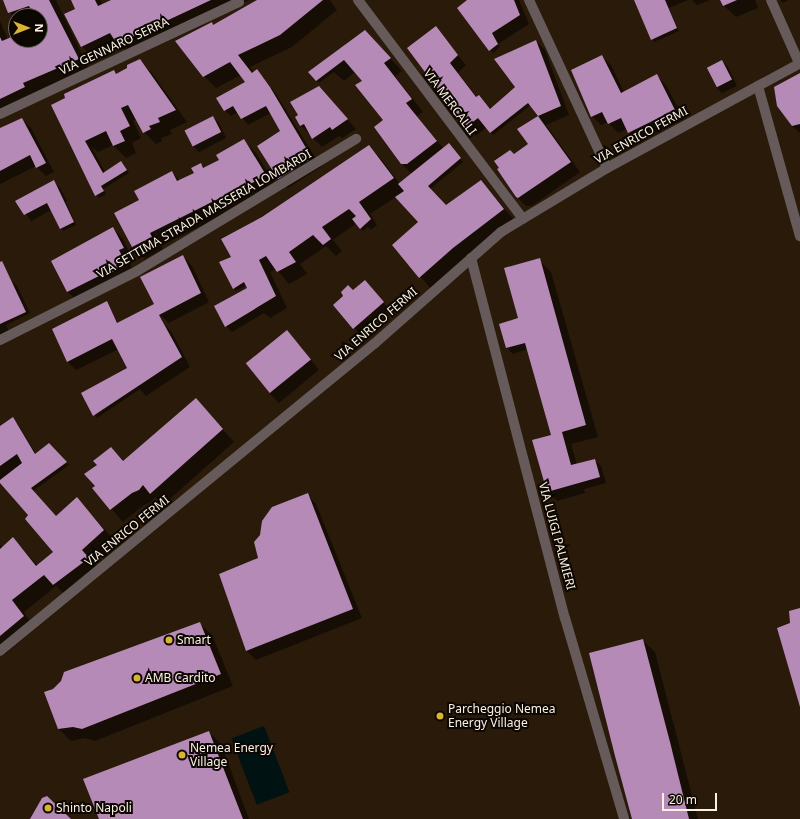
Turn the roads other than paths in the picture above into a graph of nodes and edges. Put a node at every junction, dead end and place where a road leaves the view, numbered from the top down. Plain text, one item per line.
1 (358, 0) edge
2 (529, 0) edge
3 (771, 0) edge
4 (239, 2) dead end
5 (800, 63) edge
6 (758, 86) junction
7 (0, 114) edge
8 (356, 139) dead end
9 (607, 168) junction
10 (523, 219) junction
11 (800, 236) edge
12 (471, 258) junction
13 (0, 340) edge
14 (0, 651) edge
15 (624, 819) edge

1 - 10 street, VIA MERCALLI
2 - 9 street
3 - 5 street
4 - 7 street, VIA GENNARO SERRA
5 - 6 street, VIA ENRICO FERMI
6 - 9 street, VIA ENRICO FERMI
6 - 11 street
8 - 13 street, VIA SETTIMA STRADA MASSERIA LOMBARDI
9 - 10 street, VIA ENRICO FERMI
10 - 12 street, VIA ENRICO FERMI
12 - 14 street, VIA ENRICO FERMI
12 - 15 street, VIA LUIGI PALMIERI

